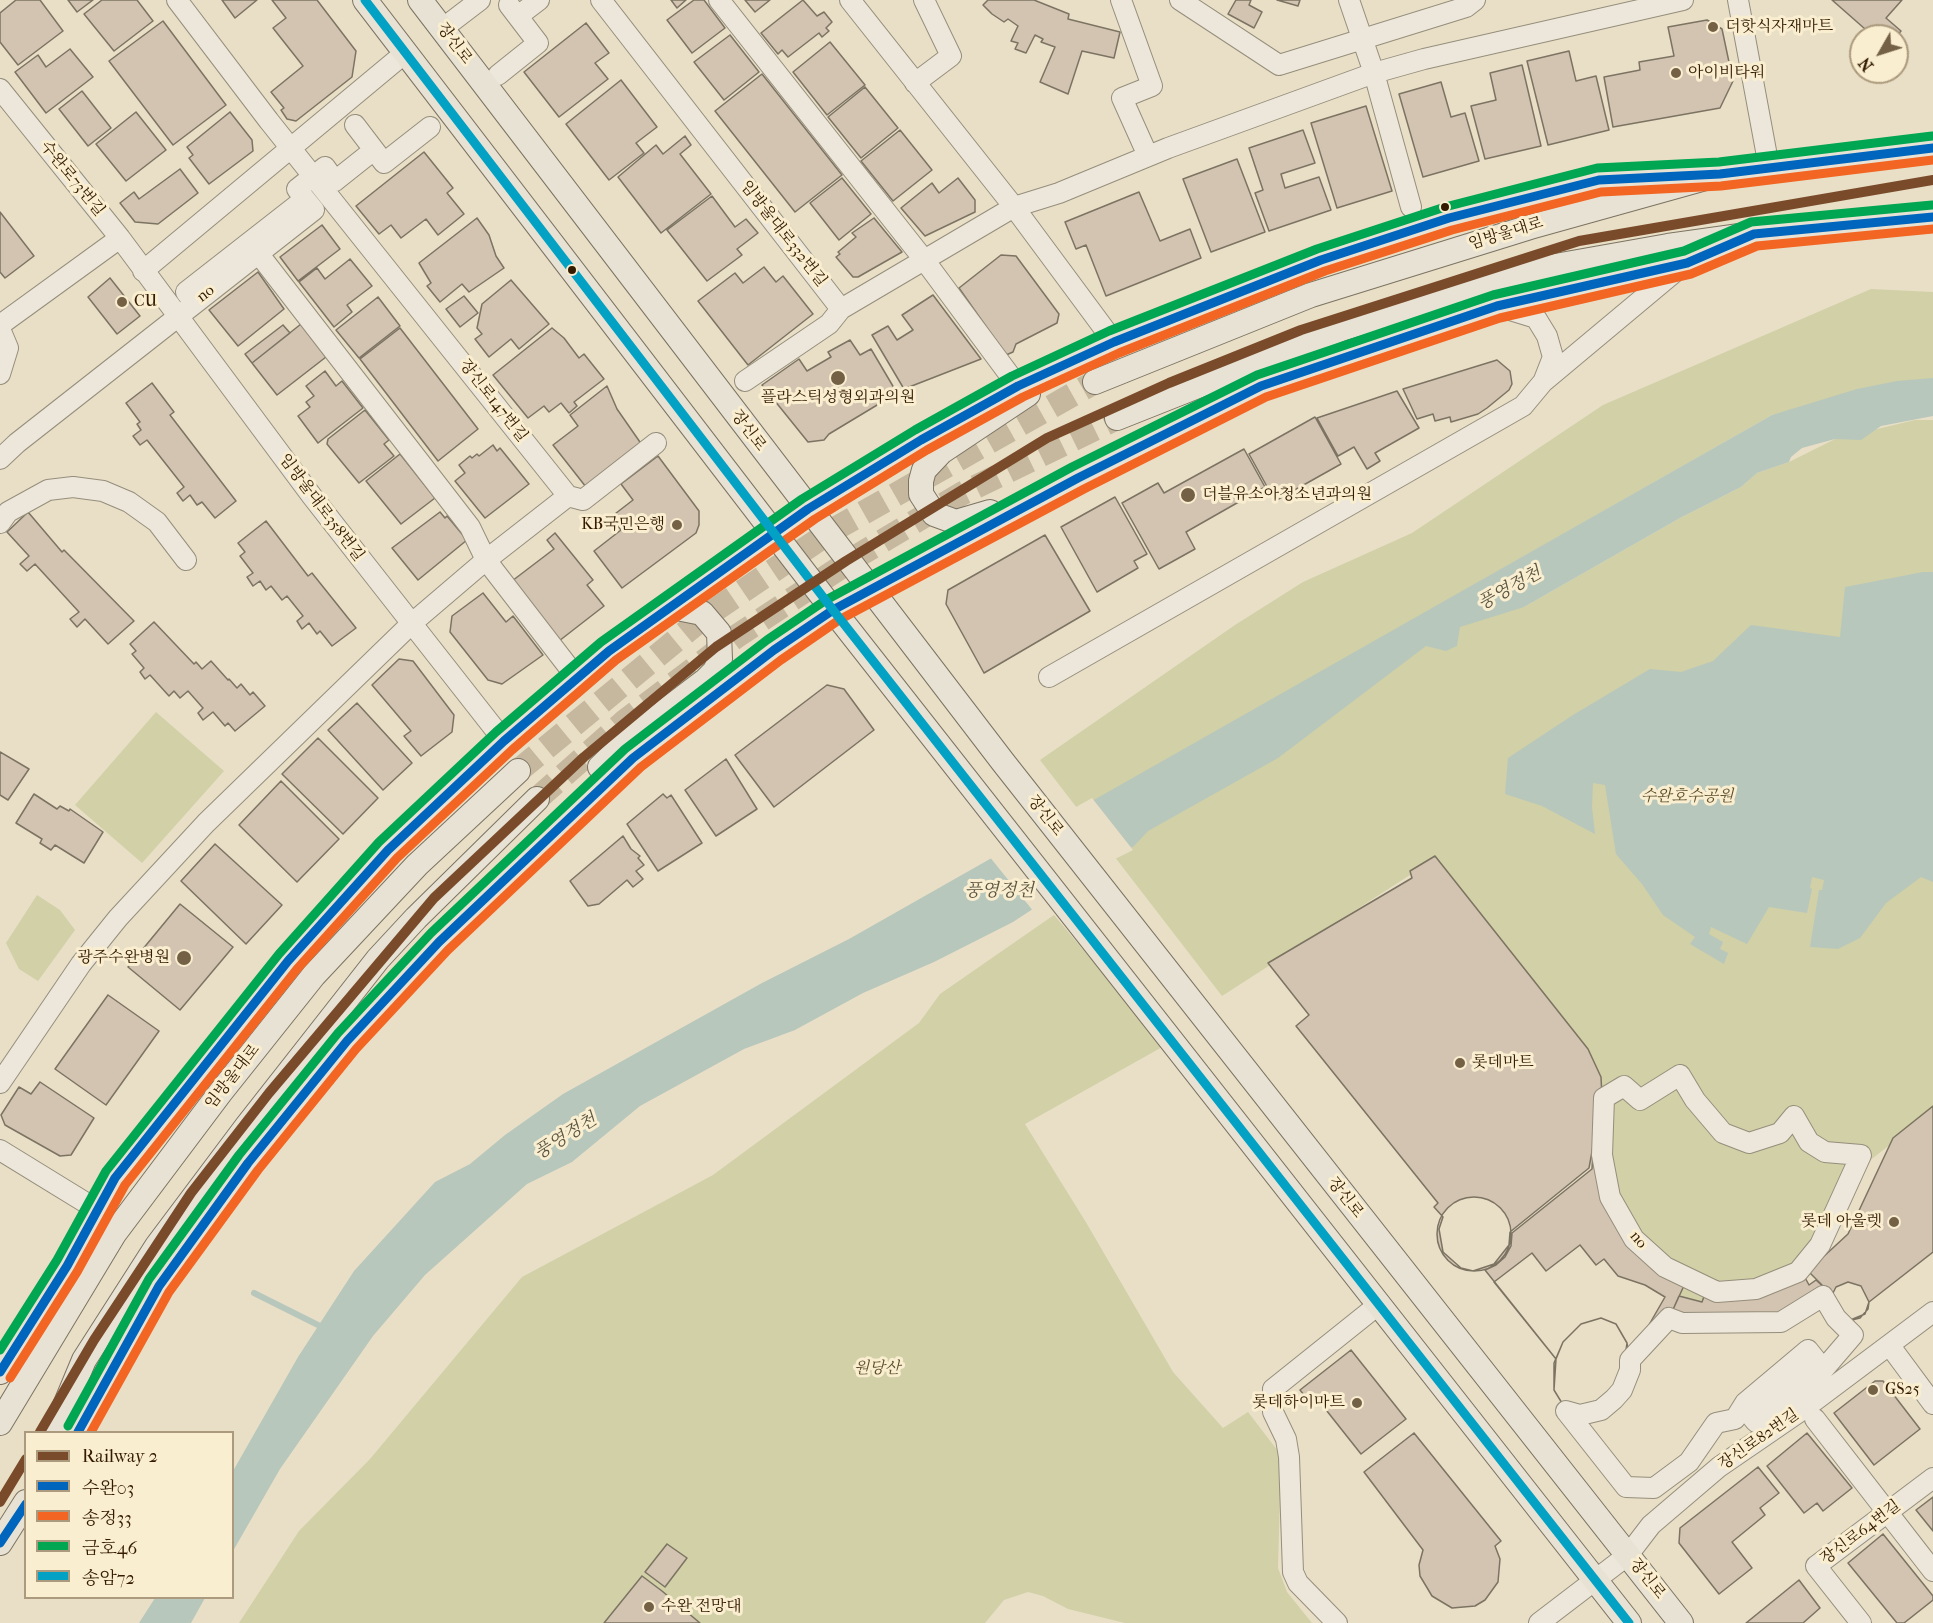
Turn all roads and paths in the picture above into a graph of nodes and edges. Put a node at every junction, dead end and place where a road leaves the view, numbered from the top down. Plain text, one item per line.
1 (177, 0) edge
2 (365, 0) edge
3 (420, 0) edge
4 (480, 0) edge
5 (539, 0) edge
6 (602, 0) edge
7 (719, 0) edge
8 (850, 0) edge
9 (1121, 0) edge
10 (1180, 0) edge
11 (1349, 0) edge
12 (1475, 0) edge
13 (1683, 0) edge
14 (1738, 0) edge
15 (930, 2) edge
16 (442, 29) junction
17 (1361, 40) junction
18 (405, 53) junction
19 (498, 71) dead end
20 (1374, 73) junction
21 (915, 83) junction
22 (0, 89) edge
23 (355, 125) dead end
24 (430, 127) dead end
25 (291, 147) junction
26 (1144, 147) dead end
27 (1933, 148) edge
28 (374, 150) junction
29 (1769, 166) junction
30 (1720, 174) junction
31 (314, 176) junction
32 (305, 199) junction
33 (1014, 207) junction
34 (1411, 207) dead end
35 (1933, 217) edge
36 (1754, 234) junction
37 (120, 238) junction
38 (258, 253) junction
39 (925, 261) junction
40 (1687, 263) junction
41 (143, 271) junction
42 (194, 303) junction
43 (1497, 306) junction
44 (842, 309) junction
45 (178, 316) junction
46 (0, 325) edge
47 (0, 329) edge
48 (1114, 342) junction
49 (1060, 367) junction
50 (0, 374) edge
51 (1011, 377) dead end
52 (745, 381) dead end
53 (1095, 382) tunnel mouth
54 (1544, 382) junction
55 (1117, 418) tunnel mouth
56 (656, 443) dead end
57 (0, 459) edge
58 (1078, 478) junction
59 (568, 496) junction
60 (808, 509) junction
61 (0, 523) edge
62 (774, 534) junction
63 (186, 560) dead end
64 (486, 560) junction
65 (871, 589) junction
66 (833, 610) junction
67 (653, 619) junction
68 (411, 624) junction
69 (570, 669) dead end
70 (1049, 677) dead end
71 (504, 741) junction
72 (518, 771) tunnel mouth
73 (537, 799) tunnel mouth
74 (586, 801) junction
75 (0, 1083) edge
76 (1794, 1116) joint
77 (0, 1150) edge
78 (96, 1209) junction
79 (1378, 1305) junction
80 (1933, 1312) edge
81 (1890, 1346) junction
82 (0, 1372) edge
83 (1933, 1404) edge
84 (1815, 1419) dead end
85 (0, 1423) edge
86 (54, 1431) edge
87 (79, 1431) edge
88 (1933, 1478) edge
89 (1626, 1487) joint
90 (24, 1505) edge
91 (1888, 1512) junction
92 (0, 1543) edge
93 (1628, 1555) junction
94 (1933, 1571) edge
95 (1595, 1580) junction
96 (1337, 1623) edge
97 (1539, 1623) edge
98 (1629, 1623) edge
99 (1681, 1623) edge
100 (1861, 1623) edge

1 - 25 street, 장신로147번길
2 - 18 main road
3 - 16 main road, 장신로
4 - 16 street
5 - 19 street
6 - 44 street, 임방울대로332번길
7 - 39 street
8 - 21 street
9 - 26 street
10 - 17 street
11 - 17 street
12 - 17 street
13 - 20 street
14 - 29 street
15 - 21 street
16 - 60 main road, 장신로
17 - 20 street
18 - 25 street
18 - 62 main road
20 - 33 street
20 - 34 street
21 - 33 street
22 - 37 street, 수완로73번길
23 - 28 street
24 - 28 street
25 - 31 street, 장신로147번길
25 - 41 street
27 - 29 main road, 임방울대로
28 - 31 street
29 - 30 main road, 임방울대로
30 - 48 main road
30 - 53 main road, 임방울대로
31 - 32 street, no
31 - 59 street, 장신로147번길
32 - 38 street, no
32 - 42 street
33 - 39 street
33 - 48 street
35 - 36 main road
36 - 40 main road
36 - 55 main road
37 - 41 street, 수완로73번길
37 - 46 street
38 - 42 street, no
38 - 64 street
39 - 44 street
39 - 51 street
40 - 43 main road
40 - 54 street
41 - 45 street, 임방울대로358번길
42 - 45 street, no
43 - 54 street
43 - 58 main road
44 - 52 street
45 - 57 street, no
45 - 68 street, 임방울대로358번길
47 - 50 street
48 - 49 main road
49 - 58 main road
49 - 60 main road
54 - 70 street
56 - 59 street
58 - 65 main road
59 - 64 street
60 - 62 main road
60 - 65 main road, 장신로
61 - 63 street
62 - 66 main road
62 - 67 main road
64 - 68 street
64 - 69 street
65 - 66 main road
65 - 93 main road, 장신로
66 - 74 main road
66 - 79 main road
67 - 71 main road
67 - 74 main road
68 - 71 street, 임방울대로358번길
68 - 75 street
71 - 78 main road
72 - 85 main road, 임방울대로
73 - 86 main road
74 - 87 main road
76 - 76 street, no
77 - 78 street
78 - 82 main road
79 - 95 main road
79 - 96 street
80 - 81 street, 장신로82번길
81 - 83 street
81 - 93 street, 장신로82번길
84 - 91 street
88 - 91 street, 장신로64번길
89 - 89 street
90 - 92 main road
91 - 94 street
91 - 100 street, 장신로64번길
93 - 95 street, 장신로82번길
93 - 99 main road, 장신로
95 - 97 street, 장신로82번길
95 - 98 main road

